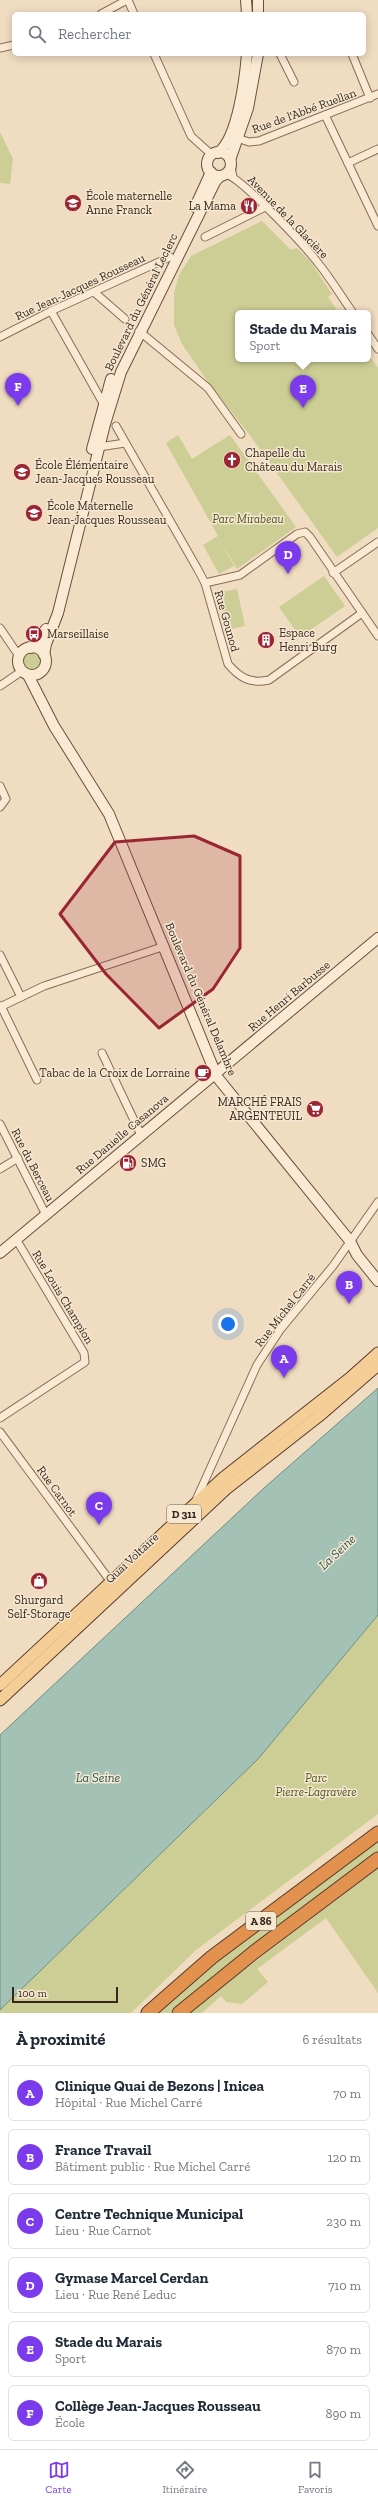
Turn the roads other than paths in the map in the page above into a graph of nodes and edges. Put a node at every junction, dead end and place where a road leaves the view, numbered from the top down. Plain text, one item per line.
1 (127, 0) edge
2 (246, 0) edge
3 (258, 0) edge
4 (105, 12) edge
5 (133, 12) edge
6 (247, 12) edge
7 (258, 12) edge
8 (12, 45) edge
9 (0, 48) edge
10 (155, 56) edge
11 (247, 56) edge
12 (258, 56) edge
13 (281, 56) edge
14 (353, 56) edge
15 (294, 82) dead end
16 (378, 94) edge
17 (370, 98) junction
18 (325, 115) junction
19 (238, 138) junction
20 (378, 149) edge
21 (215, 154) junction
22 (348, 163) junction
23 (225, 171) junction
24 (265, 207) junction
25 (378, 226) edge
26 (205, 237) dead end
27 (170, 257) junction
28 (94, 292) junction
29 (351, 310) edge
30 (51, 311) junction
31 (125, 318) dead end
32 (139, 330) junction
33 (0, 337) edge
34 (371, 338) edge
35 (378, 348) edge
36 (103, 403) junction
37 (116, 426) dead end
38 (241, 434) dead end
39 (126, 443) junction
40 (99, 447) junction
41 (378, 542) edge
42 (334, 573) junction
43 (205, 583) junction
44 (362, 613) junction
45 (0, 628) edge
46 (378, 636) edge
47 (25, 651) junction
48 (44, 655) junction
49 (40, 672) junction
50 (25, 673) junction
51 (0, 686) edge
52 (42, 701) junction
53 (0, 786) edge
54 (0, 807) edge
55 (378, 938) edge
56 (165, 946) junction
57 (0, 955) edge
58 (21, 997) junction
59 (0, 1006) edge
60 (102, 1053) dead end
61 (216, 1074) junction
62 (37, 1080) dead end
63 (0, 1124) edge
64 (141, 1135) junction
65 (18, 1158) junction
66 (0, 1169) edge
67 (378, 1202) edge
68 (46, 1215) junction
69 (16, 1239) junction
70 (350, 1241) junction
71 (0, 1253) edge
72 (378, 1281) edge
73 (378, 1352) edge
74 (378, 1365) edge
75 (0, 1418) edge
76 (0, 1432) edge
77 (194, 1505) junction
78 (111, 1582) junction
79 (0, 1685) edge
80 (0, 1700) edge
81 (378, 1833) edge
82 (378, 1859) edge
83 (148, 2013) edge
84 (180, 2013) edge

1 - 4 street
1 - 5 street
2 - 6 street
3 - 7 street
8 - 9 street
10 - 21 street
11 - 21 street
12 - 19 street, Boulevard du Général Leclerc
13 - 15 street
14 - 17 street
16 - 17 street, Rue de l'Abbé Ruellan
17 - 18 street, Rue de l'Abbé Ruellan
18 - 19 street, Rue de l'Abbé Ruellan
18 - 22 street
19 - 23 street, Boulevard du Général Leclerc
20 - 22 street
21 - 23 street
21 - 23 street
22 - 25 street
23 - 24 street, Avenue de la Glacière
23 - 27 street, Boulevard du Général Leclerc
23 - 32 street, Boulevard du Général Leclerc
24 - 26 street
24 - 29 street, Avenue de la Glacière
27 - 28 street, Rue Jean-Jacques Rousseau
27 - 36 street, Boulevard du Général Leclerc
28 - 30 street, Rue Jean-Jacques Rousseau
28 - 31 street
30 - 33 street, Rue Jean-Jacques Rousseau
30 - 36 street
32 - 38 street
32 - 40 street, Boulevard du Général Leclerc
34 - 35 street
36 - 47 street, Boulevard du Général Leclerc
37 - 39 street, Rue Gounod
39 - 40 street
39 - 43 street, Rue Gounod
40 - 48 street, Boulevard du Général Leclerc
41 - 42 street
42 - 43 street
42 - 44 street
43 - 44 street, Rue Gounod
44 - 46 street
45 - 47 street
47 - 48 street
47 - 50 street
48 - 49 street
49 - 50 street
49 - 52 street, Boulevard du Général Delambre
50 - 51 street
50 - 52 street, Boulevard du Général Delambre
52 - 56 street, Boulevard du Général Delambre
53 - 54 street
55 - 61 street, Rue Henri Barbusse
56 - 58 street
56 - 61 street, Boulevard du Général Delambre
57 - 58 street
58 - 59 street
59 - 62 street
60 - 64 street
61 - 64 street, Rue Danielle Casanova
61 - 70 street, Boulevard du Général Delambre
63 - 65 street, Rue du Berceau
64 - 68 street, Rue Danielle Casanova
65 - 66 street
65 - 68 street, Rue du Berceau
67 - 70 street, Rue Michel Carré
68 - 69 street, Rue Danielle Casanova
69 - 71 street, Rue Danielle Casanova
69 - 75 street, Rue Louis Champion
70 - 72 street, Boulevard du Général Delambre
70 - 77 street, Rue Michel Carré
73 - 77 main road, Quai Voltaire / D 311
74 - 80 main road, Quai Voltaire / D 311
76 - 78 street, Rue Carnot
77 - 78 main road, Quai Voltaire / D 311
78 - 79 main road, Quai Voltaire / D 311
81 - 83 highway, A 86
82 - 84 highway, A 86

